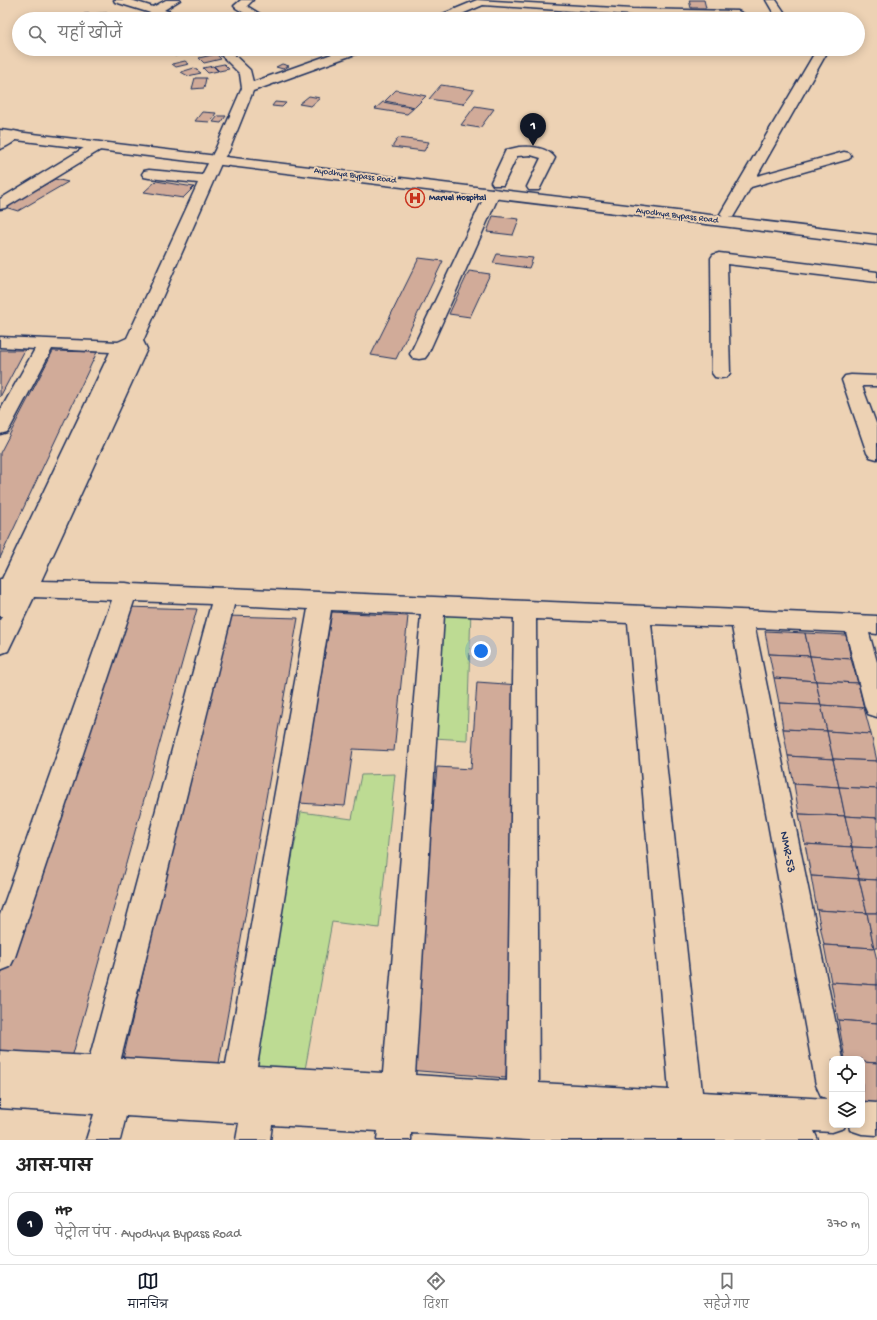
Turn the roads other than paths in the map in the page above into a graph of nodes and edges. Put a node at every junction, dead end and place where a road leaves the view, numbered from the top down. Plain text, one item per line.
1 (119, 0) edge
2 (176, 0) edge
3 (248, 0) edge
4 (676, 0) edge
5 (734, 0) edge
6 (770, 0) edge
7 (484, 1) edge
8 (153, 11) junction
9 (157, 12) edge
10 (250, 12) edge
11 (457, 12) edge
12 (632, 12) edge
13 (680, 12) edge
14 (738, 12) edge
15 (778, 12) edge
16 (228, 56) edge
17 (327, 56) edge
18 (337, 56) edge
19 (819, 56) edge
20 (331, 58) junction
21 (248, 88) junction
22 (0, 127) edge
23 (7, 135) edge
24 (0, 144) edge
25 (97, 146) junction
26 (219, 155) junction
27 (844, 156) dead end
28 (149, 174) dead end
29 (207, 180) junction
30 (745, 184) junction
31 (495, 188) junction
32 (532, 192) junction
33 (0, 205) edge
34 (728, 214) junction
35 (877, 232) edge
36 (877, 240) edge
37 (877, 277) edge
38 (0, 342) edge
39 (46, 344) junction
40 (127, 344) junction
41 (419, 354) dead end
42 (721, 373) dead end
43 (877, 381) edge
44 (0, 428) edge
45 (877, 453) edge
46 (12, 587) edge
47 (126, 591) junction
48 (225, 596) junction
49 (321, 600) junction
50 (432, 605) junction
51 (0, 608) edge
52 (525, 609) junction
53 (639, 614) junction
54 (742, 619) junction
55 (866, 624) edge
56 (0, 645) edge
57 (877, 708) edge
58 (0, 957) edge
59 (0, 1066) edge
60 (829, 1070) edge
61 (239, 1081) junction
62 (107, 1086) junction
63 (0, 1092) edge
64 (523, 1098) junction
65 (258, 1108) junction
66 (687, 1108) junction
67 (395, 1115) edge
68 (829, 1116) edge
69 (865, 1118) edge
70 (877, 1119) edge
71 (655, 1126) edge
72 (539, 1132) edge
73 (103, 1140) edge
74 (253, 1140) edge
75 (793, 1140) edge
76 (801, 1140) edge

1 - 8 street
2 - 8 street
3 - 10 street
4 - 13 street
5 - 14 street
6 - 15 street
7 - 11 street
7 - 12 street
8 - 9 street
16 - 21 street
17 - 20 street
18 - 20 street
19 - 30 street
20 - 21 street
21 - 26 street
22 - 26 street, Ayodhya Bypass Road
23 - 24 street
23 - 25 street, Ayodhya Bypass Road
25 - 26 street, Ayodhya Bypass Road
25 - 33 street
26 - 29 street
26 - 31 street, Ayodhya Bypass Road
27 - 30 street
28 - 29 street
29 - 40 street
30 - 34 street
31 - 32 street, Ayodhya Bypass Road
31 - 32 street
31 - 41 street
32 - 34 street, Ayodhya Bypass Road
32 - 36 street, Ayodhya Bypass Road
34 - 35 street, Ayodhya Bypass Road
37 - 42 street
38 - 39 street
39 - 40 street
39 - 44 street
40 - 46 street
43 - 45 street
46 - 47 street
46 - 51 street
46 - 56 street
47 - 48 street
47 - 58 street
48 - 49 street
48 - 62 street
49 - 50 street
49 - 61 street
50 - 52 street
50 - 67 street
52 - 53 street
52 - 64 street
53 - 54 street
53 - 66 street
54 - 55 street
54 - 60 street, NMR-53
55 - 57 street
59 - 62 street
61 - 62 street
61 - 67 street
62 - 63 street
62 - 65 street
62 - 73 street
64 - 67 street
64 - 71 street
65 - 67 street
65 - 74 street
66 - 68 street
66 - 71 street
67 - 72 street
69 - 70 street
71 - 72 street
71 - 75 street
75 - 76 street

